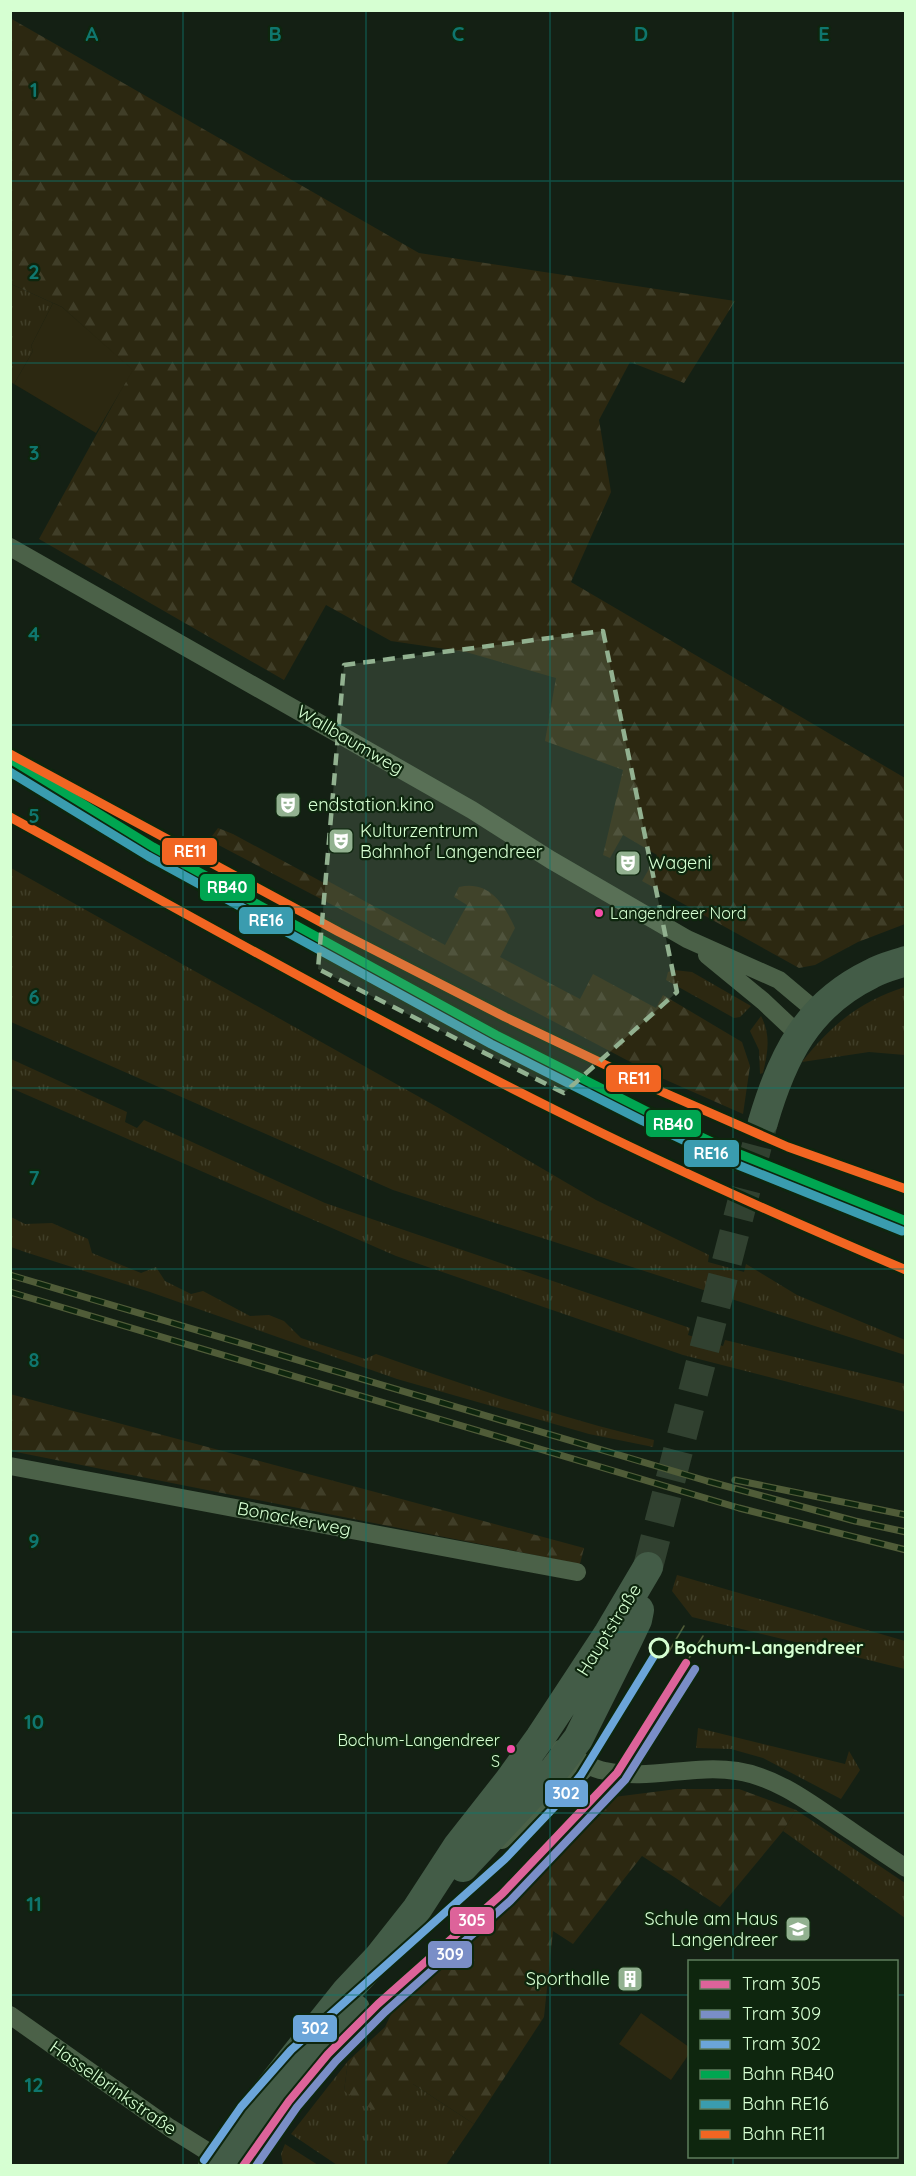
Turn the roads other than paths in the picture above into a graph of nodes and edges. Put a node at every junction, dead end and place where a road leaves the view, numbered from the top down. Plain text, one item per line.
1 (10, 547) edge
2 (687, 939) junction
3 (906, 961) edge
4 (817, 1012) junction
5 (799, 1035) junction
6 (763, 1122) tunnel mouth
7 (10, 1466) edge
8 (577, 1572) dead end
9 (540, 1738) junction
10 (578, 1760) junction
11 (906, 1868) edge
12 (417, 1909) junction
13 (10, 2015) edge
14 (226, 2164) edge

1 - 2 street, Wallbaumweg
2 - 4 street, Wallbaumweg
2 - 5 street, Wallbaumweg
3 - 4 main road
4 - 5 main road
5 - 6 main road
7 - 8 street, Bonackerweg
9 - 10 street
9 - 10 main road, Hauptstraße
9 - 12 main road, Hauptstraße
10 - 11 street
10 - 12 main road, Hauptstraße
12 - 14 main road, Hauptstraße
13 - 14 street, Hasselbrinkstraße

